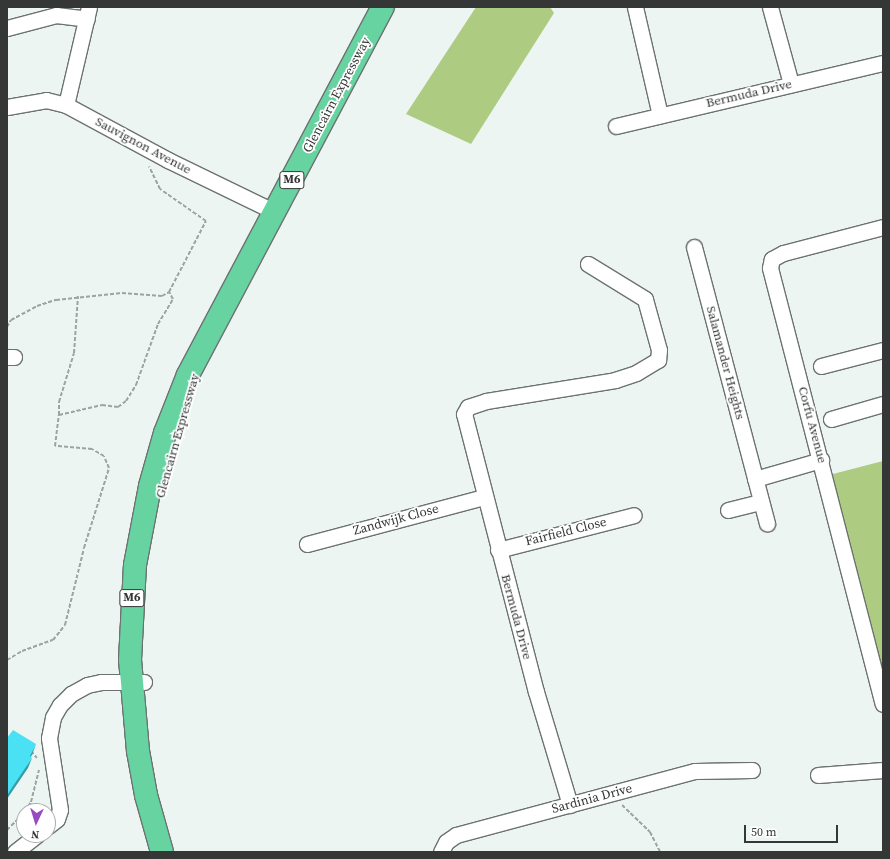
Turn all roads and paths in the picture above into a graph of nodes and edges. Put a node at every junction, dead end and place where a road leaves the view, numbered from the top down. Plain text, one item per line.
1 (383, 7) edge
2 (635, 7) edge
3 (770, 7) edge
4 (88, 13) edge
5 (7, 28) edge
6 (883, 63) edge
7 (791, 84) junction
8 (66, 105) junction
9 (7, 107) edge
10 (660, 115) junction
11 (616, 126) dead end
12 (143, 162) dead end
13 (275, 212) junction
14 (883, 227) edge
15 (694, 247) dead end
16 (588, 264) dead end
17 (169, 292) junction
18 (78, 296) junction
19 (7, 327) edge
20 (883, 350) edge
21 (820, 366) dead end
22 (883, 404) edge
23 (59, 415) junction
24 (831, 419) dead end
25 (821, 460) junction
26 (755, 479) junction
27 (484, 497) junction
28 (761, 502) junction
29 (728, 510) dead end
30 (634, 515) dead end
31 (767, 524) dead end
32 (307, 544) dead end
33 (498, 550) junction
34 (7, 660) edge
35 (137, 682) junction
36 (883, 704) edge
37 (25, 748) edge
38 (752, 770) dead end
39 (883, 770) edge
40 (818, 776) dead end
41 (610, 794) junction
42 (30, 803) edge
43 (570, 805) junction
44 (56, 820) edge
45 (16, 821) edge
46 (7, 830) edge
47 (27, 843) edge
48 (15, 852) edge
49 (162, 852) edge
50 (166, 852) edge
51 (442, 852) edge
52 (660, 852) edge

1 - 13 main road, Glencairn Expressway / M6
2 - 10 street
3 - 7 street
4 - 5 street
4 - 8 street
6 - 7 street, Bermuda Drive
7 - 10 street, Bermuda Drive
8 - 9 street, Sauvignon Avenue
8 - 13 street, Sauvignon Avenue
10 - 11 street, Bermuda Drive
12 - 17 path
13 - 35 main road, Glencairn Expressway / M6
14 - 25 street, Corfu Avenue
15 - 26 street, Salamander Heights
16 - 27 street, Bermuda Drive
17 - 18 path
17 - 23 path
18 - 19 path
18 - 23 path
20 - 21 street
22 - 24 street
23 - 34 path
25 - 26 street
25 - 36 street, Corfu Avenue
26 - 28 street, Salamander Heights
27 - 32 street, Zandwijk Close
27 - 33 street, Bermuda Drive
28 - 29 street
28 - 31 street, Salamander Heights
30 - 33 street, Fairfield Close
33 - 43 street, Bermuda Drive
35 - 44 street
35 - 49 main road, Glencairn Expressway / M6
35 - 50 main road, Glencairn Expressway / M6
37 - 42 path
38 - 41 street, Sardinia Drive
39 - 40 street
41 - 43 street, Sardinia Drive
41 - 52 path
43 - 51 street, Sardinia Drive
45 - 46 path
47 - 48 street

